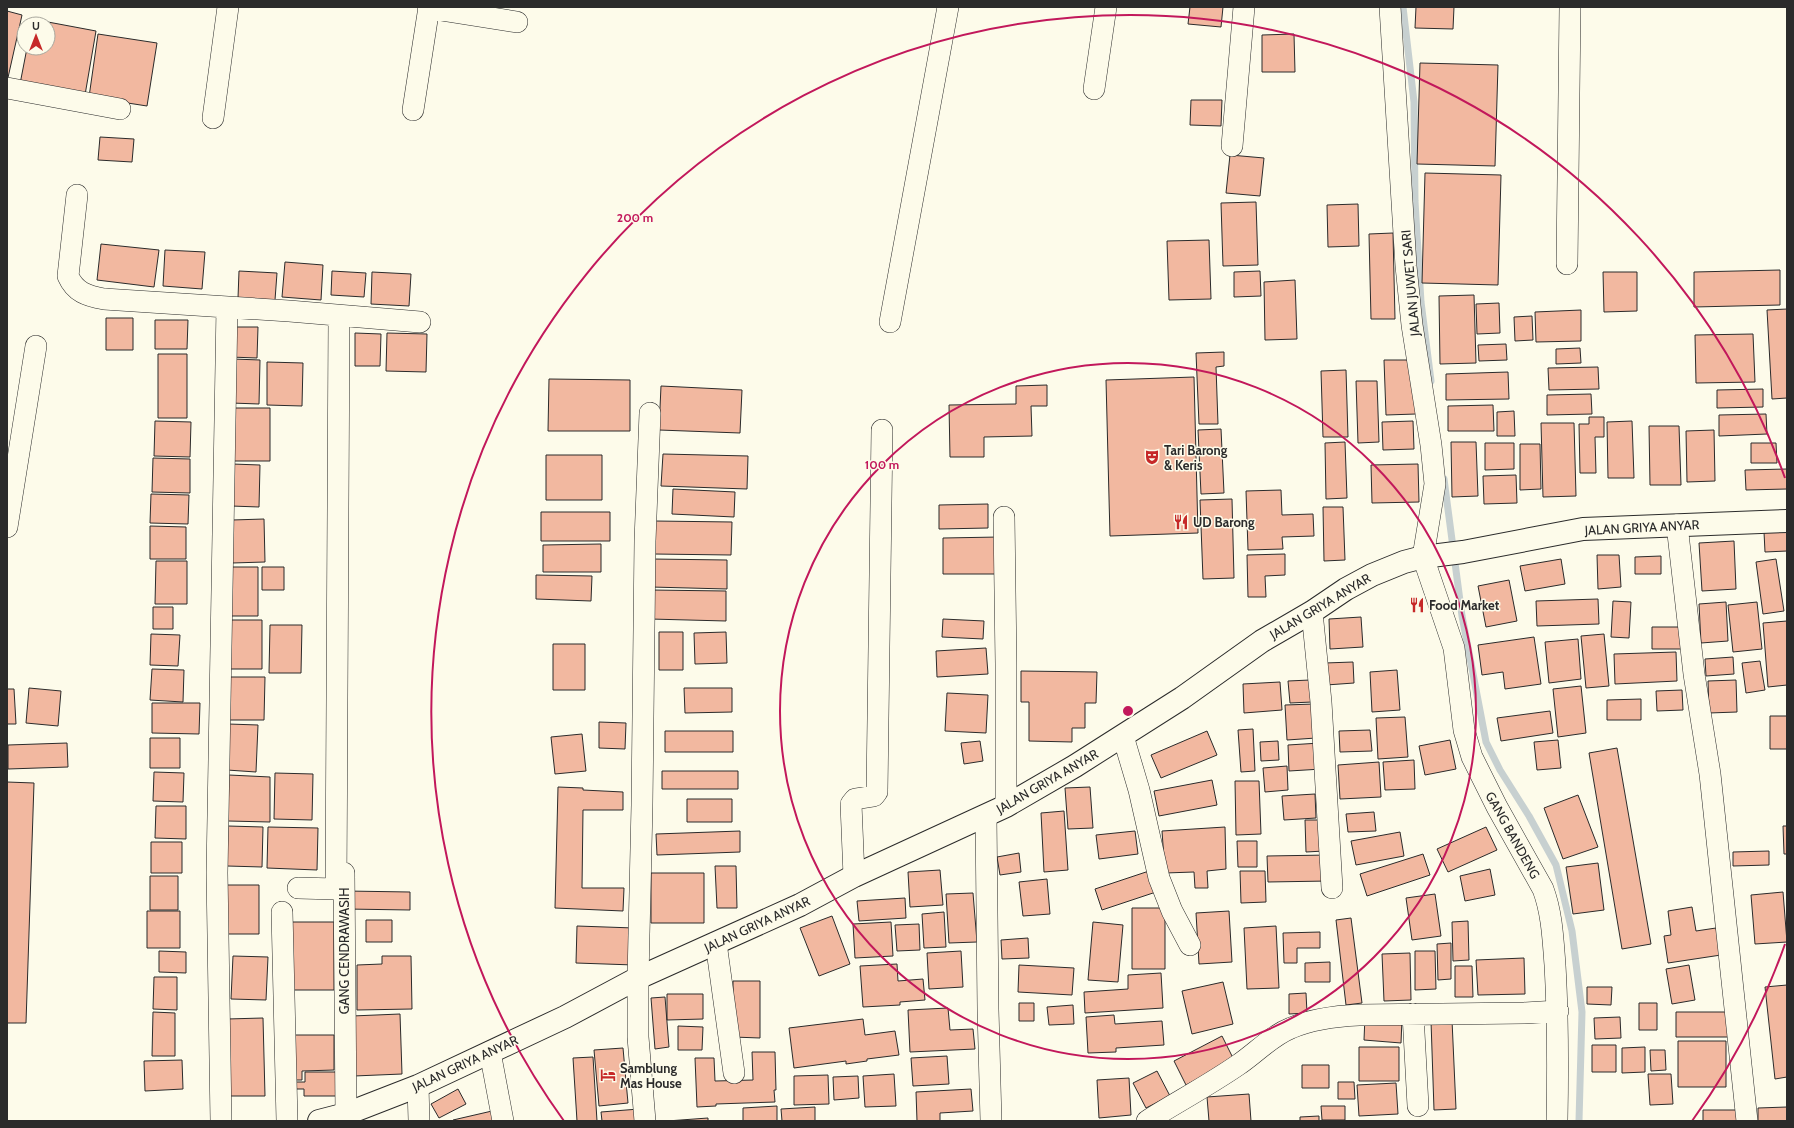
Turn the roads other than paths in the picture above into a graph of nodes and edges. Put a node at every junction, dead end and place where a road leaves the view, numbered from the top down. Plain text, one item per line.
1 (228, 7) edge
2 (948, 7) edge
3 (1106, 7) edge
4 (1244, 7) edge
5 (1390, 7) edge
6 (1570, 7) edge
7 (428, 8) edge
8 (517, 22) dead end
9 (7, 88) edge
10 (1094, 89) dead end
11 (120, 109) dead end
12 (413, 110) dead end
13 (213, 118) dead end
14 (1232, 146) dead end
15 (76, 195) dead end
16 (1567, 264) dead end
17 (227, 307) junction
18 (340, 317) junction
19 (420, 322) dead end
20 (890, 322) dead end
21 (36, 346) dead end
22 (650, 413) dead end
23 (882, 430) dead end
24 (15, 431) edge
25 (1004, 517) dead end
26 (1787, 520) edge
27 (1677, 525) junction
28 (7, 527) edge
29 (1429, 557) junction
30 (1312, 612) junction
31 (1123, 736) junction
32 (344, 787) dead end
33 (1006, 806) junction
34 (986, 816) junction
35 (854, 876) junction
36 (298, 888) dead end
37 (1332, 888) dead end
38 (282, 912) dead end
39 (716, 943) junction
40 (1190, 945) dead end
41 (638, 978) junction
42 (1558, 1011) junction
43 (1414, 1014) junction
44 (490, 1052) junction
45 (734, 1073) dead end
46 (418, 1086) junction
47 (1418, 1106) dead end
48 (346, 1114) junction
49 (221, 1121) edge
50 (287, 1121) edge
51 (319, 1121) edge
52 (419, 1121) edge
53 (503, 1121) edge
54 (645, 1121) edge
55 (991, 1121) edge
56 (1147, 1121) edge
57 (1557, 1121) edge
58 (1747, 1121) edge

1 - 13 street
2 - 20 street
3 - 10 street
4 - 14 street
5 - 29 street, JALAN JUWET SARI
6 - 16 street
7 - 8 street
7 - 12 street
9 - 11 street
15 - 17 street
17 - 18 street
17 - 49 street
18 - 19 street
18 - 36 street
21 - 24 street
22 - 41 street
23 - 35 street
24 - 28 street
25 - 33 street
26 - 27 street, JALAN GRIYA ANYAR
27 - 29 street, JALAN GRIYA ANYAR
27 - 58 street
29 - 30 street, JALAN GRIYA ANYAR
29 - 42 street, GANG BANDENG
30 - 31 street, JALAN GRIYA ANYAR
30 - 37 street
31 - 33 street, JALAN GRIYA ANYAR
31 - 40 street
32 - 48 street, GANG CENDRAWASIH
33 - 34 street, JALAN GRIYA ANYAR
34 - 35 street, JALAN GRIYA ANYAR
34 - 55 street
35 - 39 street, JALAN GRIYA ANYAR
38 - 50 street
39 - 41 street, JALAN GRIYA ANYAR
39 - 45 street
41 - 44 street, JALAN GRIYA ANYAR
41 - 54 street
42 - 43 street
42 - 57 street, GANG BANDENG
43 - 47 street
43 - 56 street
44 - 46 street, JALAN GRIYA ANYAR
44 - 53 street
46 - 48 street, JALAN GRIYA ANYAR
46 - 52 street
48 - 51 street, JALAN GRIYA ANYAR

